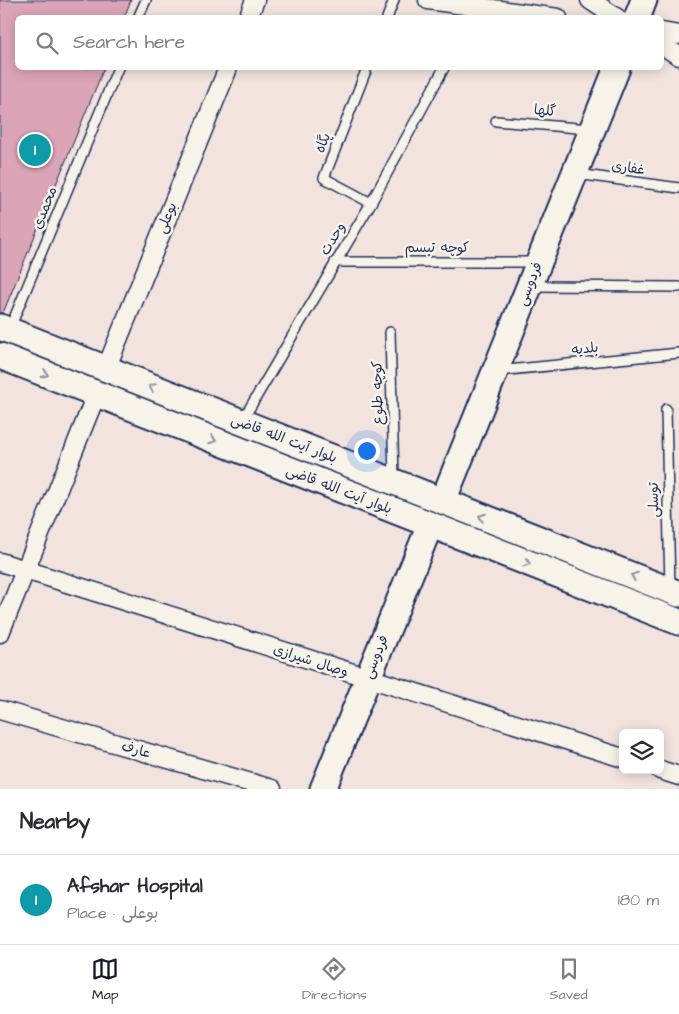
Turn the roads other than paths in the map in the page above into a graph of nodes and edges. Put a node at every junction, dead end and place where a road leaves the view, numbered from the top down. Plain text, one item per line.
1 (146, 0) edge
2 (255, 0) edge
3 (394, 0) edge
4 (428, 0) edge
5 (590, 0) edge
6 (644, 0) edge
7 (474, 12) edge
8 (139, 15) edge
9 (249, 15) edge
10 (388, 15) edge
11 (516, 15) edge
12 (612, 15) edge
13 (638, 15) edge
14 (664, 32) edge
15 (679, 35) edge
16 (664, 47) edge
17 (679, 56) edge
18 (117, 70) edge
19 (227, 70) edge
20 (366, 70) edge
21 (443, 70) edge
22 (616, 70) edge
23 (496, 120) dead end
24 (592, 129) junction
25 (574, 174) junction
26 (679, 188) edge
27 (371, 203) junction
28 (336, 262) junction
29 (539, 262) junction
30 (529, 286) junction
31 (679, 287) edge
32 (5, 329) edge
33 (390, 332) dead end
34 (679, 353) edge
35 (0, 356) edge
36 (106, 369) junction
37 (495, 372) junction
38 (96, 394) junction
39 (187, 401) junction
40 (666, 409) dead end
41 (241, 422) junction
42 (177, 426) junction
43 (394, 482) junction
44 (443, 501) junction
45 (430, 525) junction
46 (0, 562) edge
47 (25, 571) junction
48 (675, 592) edge
49 (673, 620) edge
50 (0, 633) edge
51 (367, 679) junction
52 (0, 710) edge
53 (619, 757) edge
54 (664, 771) edge
55 (679, 776) edge
56 (272, 789) edge
57 (323, 789) edge

1 - 8 lane
2 - 9 street
3 - 10 lane
4 - 7 street
5 - 12 street
6 - 13 main road
7 - 11 street
14 - 15 street
16 - 17 street
18 - 32 lane, محمدی
19 - 36 street, بوعلی
20 - 27 lane, پگاه
21 - 27 lane, وحدت
22 - 24 main road, فردوسی
23 - 24 lane, گلها
24 - 25 main road, فردوسی
25 - 26 lane, غفاری
25 - 29 main road, فردوسی
27 - 28 lane, وحدت
28 - 29 lane, کوچه تبسم
28 - 41 lane, وحدت
29 - 30 main road, فردوسی
30 - 31 lane
30 - 37 main road, فردوسی
32 - 36 main road, بلوار آیت‌ الله قاضی
33 - 43 lane, کوچه طلوع
34 - 37 lane, بلدیه
35 -> 38 main road, بلوار آیت ‌الله قاضی
39 -> 36 main road, بلوار آیت‌ الله قاضی
37 - 44 main road, فردوسی
38 - 42 main road, بلوار آیت ‌الله قاضی
38 - 47 street
39 - 41 main road, بلوار آیت‌ الله قاضی
39 - 42 main road
40 - 48 lane, توسلی
41 - 43 main road, بلوار آیت‌ الله قاضی
42 -> 45 main road, بلوار آیت ‌الله قاضی
43 - 44 main road, بلوار آیت‌ الله قاضی
48 -> 44 main road, بلوار آیت‌ الله قاضی
45 -> 49 main road, بلوار آیت ‌الله قاضی
45 - 51 main road, فردوسی
46 - 47 street, وصال شیرازی
47 - 50 street
47 - 51 street, وصال شیرازی
48 - 49 main road
51 - 53 street, وصال شیرازی
51 - 57 main road, فردوسی
52 - 56 street, عارف
54 - 55 street

